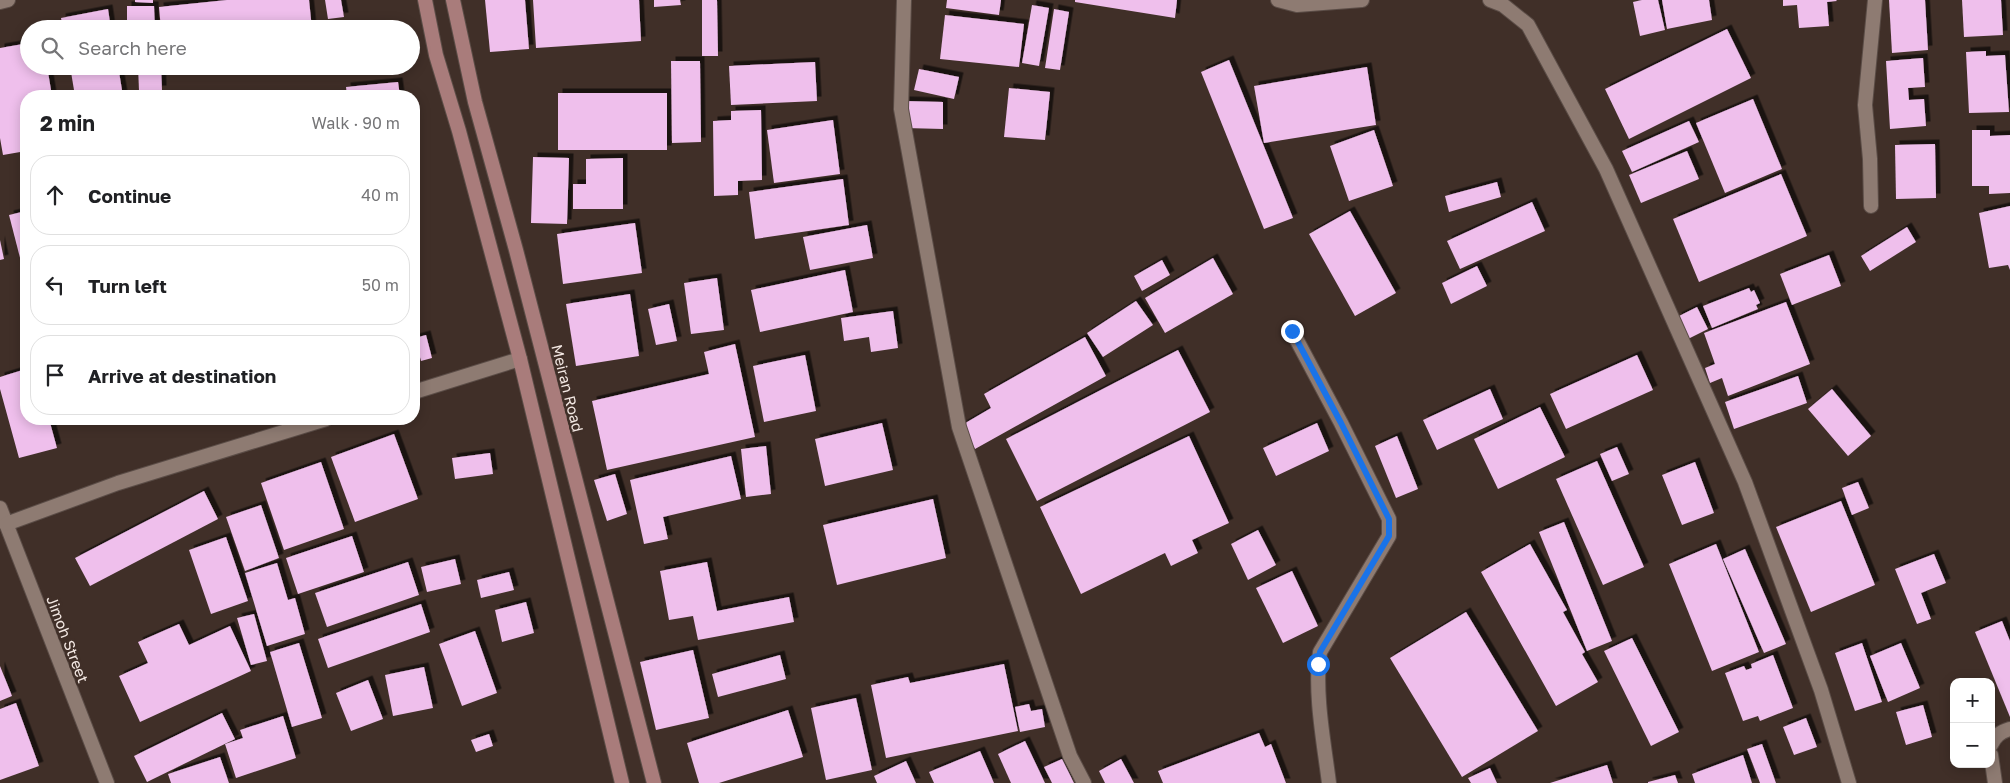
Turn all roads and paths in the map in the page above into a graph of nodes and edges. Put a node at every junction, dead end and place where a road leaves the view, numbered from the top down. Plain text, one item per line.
1 (8, 0) edge
2 (425, 0) edge
3 (453, 0) edge
4 (904, 0) edge
5 (1278, 0) edge
6 (1362, 0) edge
7 (1490, 0) edge
8 (1875, 0) edge
9 (0, 2) edge
10 (1298, 3) edge
11 (1871, 206) dead end
12 (1292, 331) dead end
13 (520, 359) junction
14 (420, 390) edge
15 (306, 425) edge
16 (0, 508) edge
17 (6, 524) junction
18 (2010, 730) edge
19 (1995, 737) edge
20 (1992, 768) edge
21 (107, 783) edge
22 (622, 783) edge
23 (654, 783) edge
24 (1084, 783) edge
25 (1329, 783) edge
26 (1849, 783) edge
27 (1994, 783) edge

1 - 9 street
2 - 13 main road
3 - 23 main road, Meiran Road
4 - 24 street
5 - 10 street
6 - 10 street
7 - 26 street
8 - 11 street
12 - 25 street
13 - 14 street
13 - 22 main road
15 - 17 street
16 - 17 street, Jimoh Street
17 - 21 street, Jimoh Street
18 - 19 street
20 - 27 street

